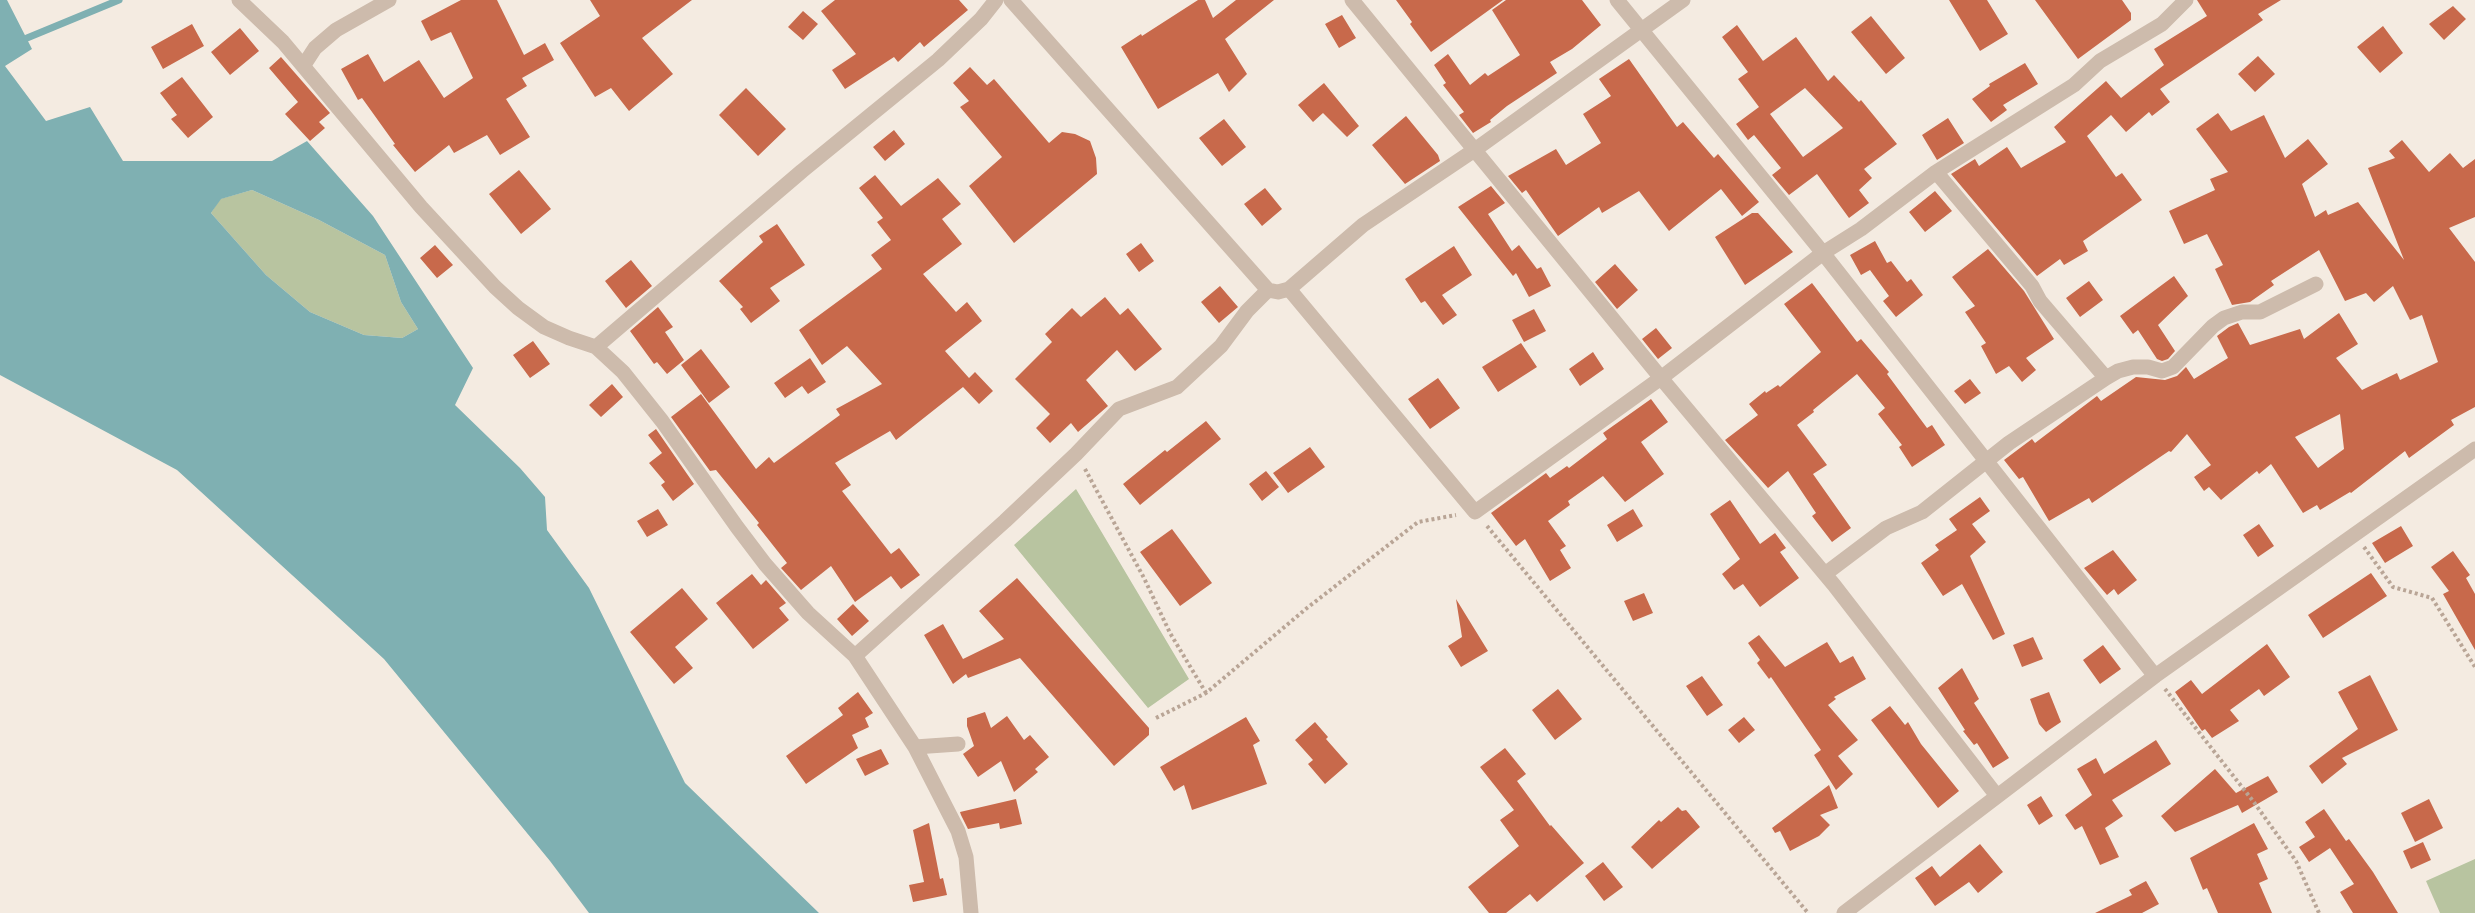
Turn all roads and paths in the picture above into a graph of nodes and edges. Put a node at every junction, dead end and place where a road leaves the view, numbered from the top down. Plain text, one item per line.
1 (239, 0) edge
2 (389, 0) edge
3 (996, 0) edge
4 (1011, 0) edge
5 (1352, 0) edge
6 (1617, 0) edge
7 (1683, 0) edge
8 (2186, 0) edge
9 (1642, 31) junction
10 (304, 65) junction
11 (1476, 149) junction
12 (1936, 172) junction
13 (1823, 253) junction
14 (2316, 284) dead end
15 (1289, 289) junction
16 (1268, 290) junction
17 (596, 347) junction
18 (1661, 378) junction
19 (2106, 378) junction
20 (2475, 449) edge
21 (1076, 454) junction
22 (1987, 460) junction
23 (1475, 512) junction
24 (2355, 534) junction
25 (1825, 574) junction
26 (855, 656) junction
27 (2475, 667) edge
28 (2155, 676) junction
29 (1206, 693) junction
30 (1156, 718) dead end
31 (958, 744) dead end
32 (915, 747) junction
33 (1997, 796) junction
34 (971, 913) edge
35 (1808, 913) edge
36 (1844, 913) edge
37 (2319, 913) edge

1 - 10 street
2 - 10 street
3 - 17 street
4 - 16 street
5 - 11 street
6 - 9 street
7 - 9 street
8 - 12 street
9 - 11 street
9 - 13 street
10 - 17 street
11 - 15 street
11 - 18 street
12 - 13 street
12 - 19 street
13 - 18 street
13 - 22 street
14 - 19 street
15 - 16 street
15 - 23 street
16 - 21 street
17 - 26 street
18 - 23 street
18 - 25 street
19 - 22 street
20 - 24 street
21 - 26 street
21 - 29 path
22 - 25 street
22 - 28 street
23 - 29 path
23 - 35 path
24 - 27 path
24 - 28 street
25 - 33 street
26 - 32 street
28 - 33 street
28 - 37 path
29 - 30 path
31 - 32 street
32 - 34 street
33 - 36 street

